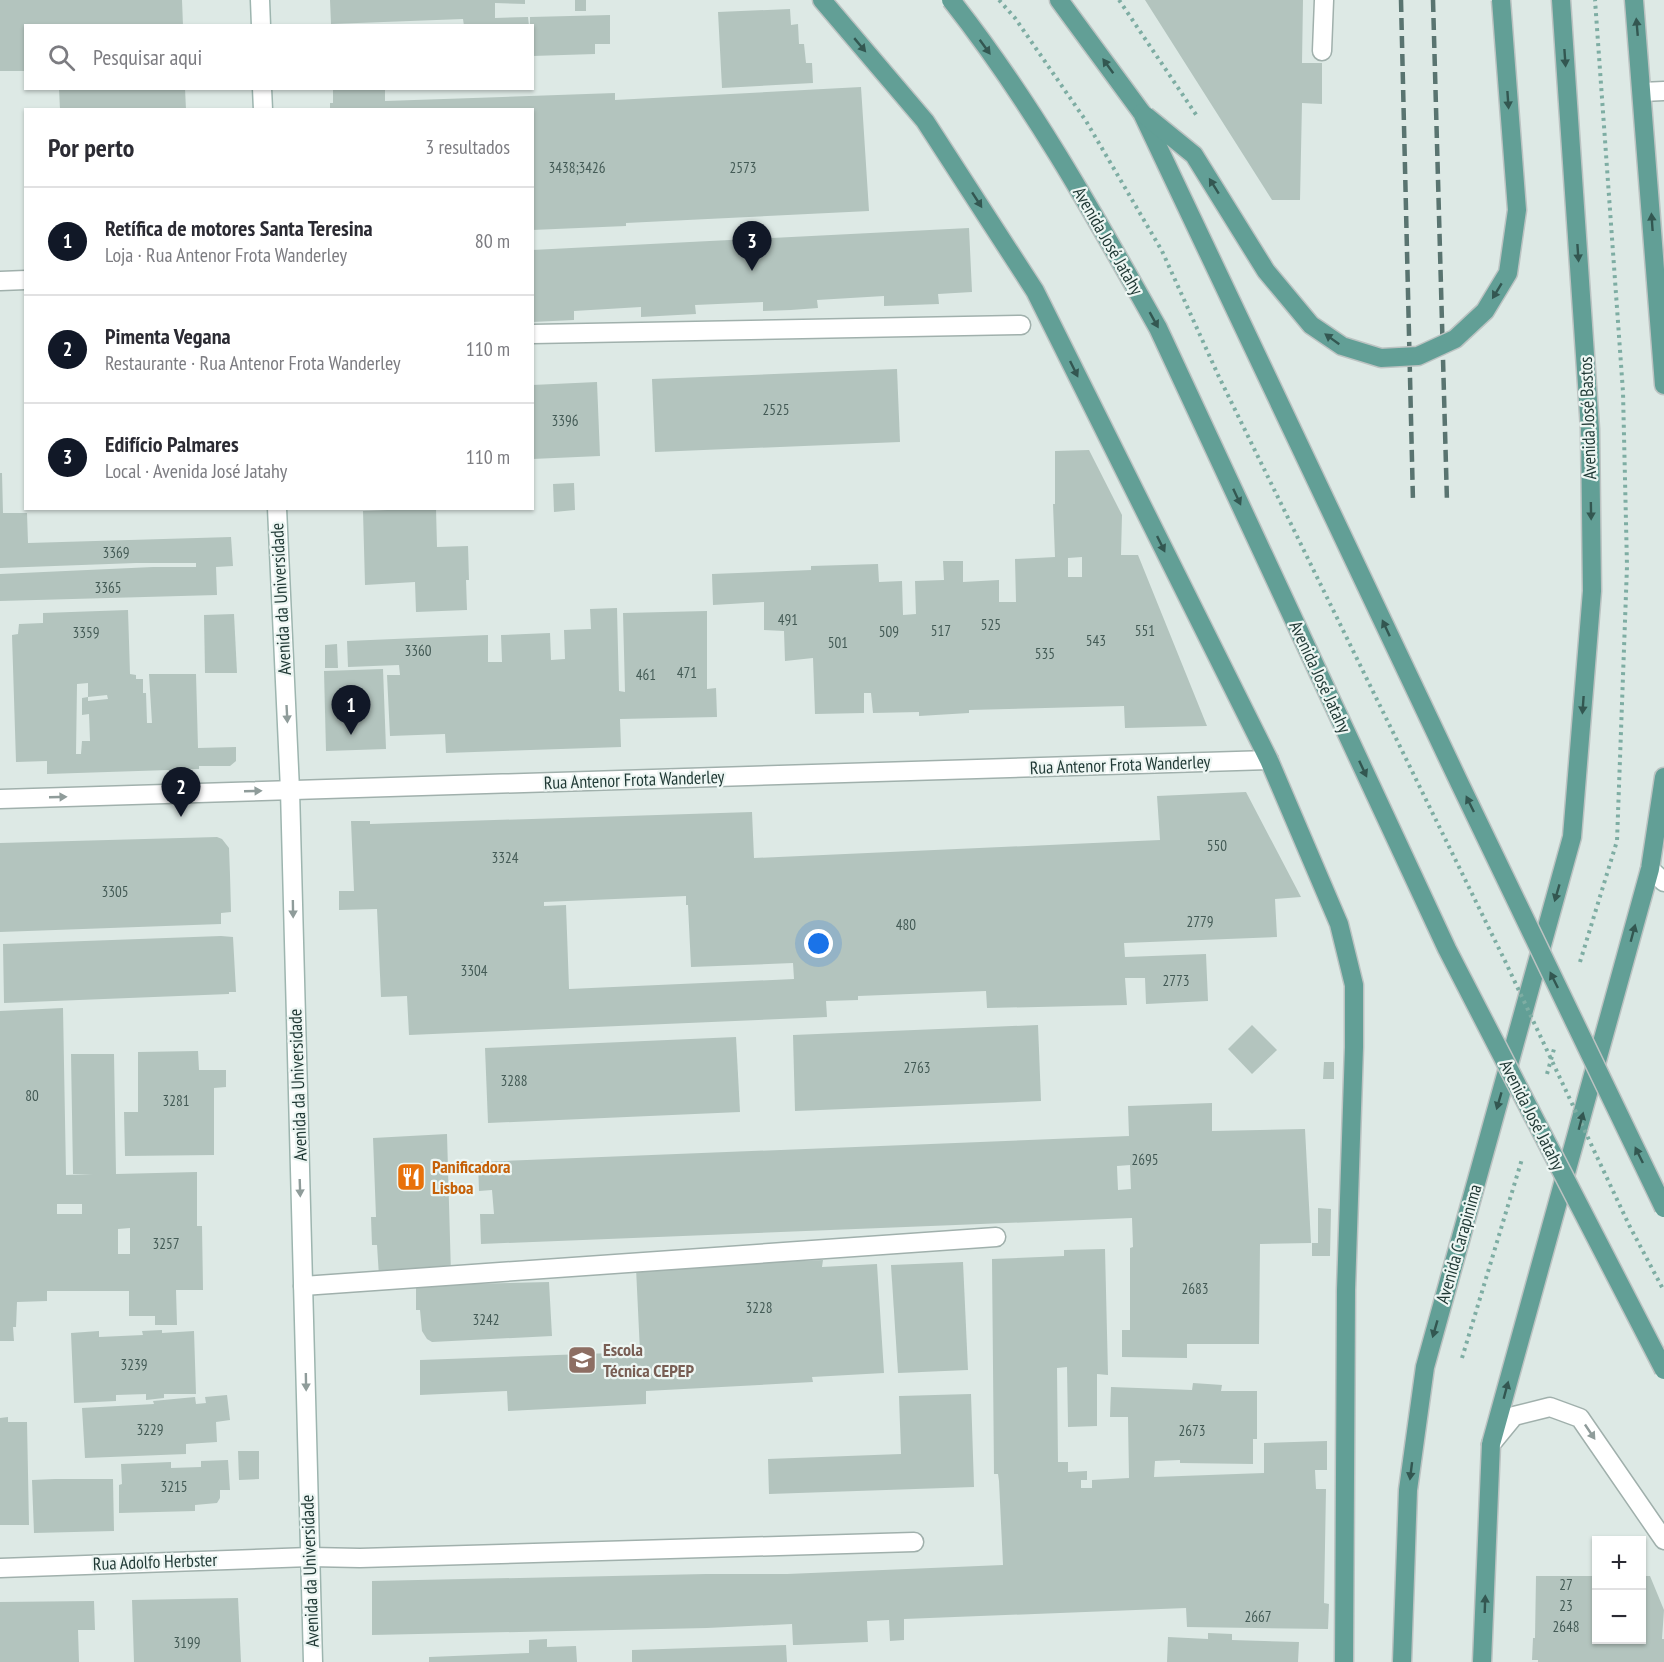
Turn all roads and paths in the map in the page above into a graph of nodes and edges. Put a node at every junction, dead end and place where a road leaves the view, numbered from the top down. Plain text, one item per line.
1 (260, 0) edge
2 (822, 0) edge
3 (951, 0) edge
4 (999, 0) edge
5 (1059, 0) edge
6 (1119, 0) edge
7 (1324, 0) edge
8 (1501, 0) edge
9 (1561, 0) edge
10 (1634, 0) edge
11 (261, 24) edge
12 (1322, 51) dead end
13 (262, 90) edge
14 (1664, 91) edge
15 (1642, 92) junction
16 (263, 108) edge
17 (1143, 113) junction
18 (1198, 117) dead end
19 (24, 280) edge
20 (0, 281) edge
21 (1021, 325) dead end
22 (534, 334) edge
23 (1664, 385) edge
24 (277, 510) edge
25 (1269, 760) junction
26 (1664, 777) edge
27 (290, 790) junction
28 (0, 799) edge
29 (1572, 837) joint
30 (1650, 869) junction
31 (1664, 882) edge
32 (1664, 1208) edge
33 (996, 1237) dead end
34 (303, 1286) junction
35 (1664, 1291) edge
36 (1664, 1370) edge
37 (1491, 1444) junction
38 (1664, 1540) edge
39 (914, 1542) dead end
40 (310, 1557) junction
41 (0, 1568) edge
42 (313, 1662) edge
43 (1344, 1662) edge
44 (1402, 1662) edge
45 (1482, 1662) edge

1 - 11 street
2 -> 25 main road
3 -> 36 main road, Avenida José Jatahy, bridge
4 - 35 path, bridge
17 -> 5 main road
6 - 18 path
7 - 12 street
8 -> 17 main road, bridge
9 -> 29 main road, Avenida José Bastos
15 -> 10 main road
13 - 16 street
14 - 15 street
23 -> 15 main road
32 -> 17 main road, bridge
19 - 20 street
21 - 22 street
24 -> 27 street, Avenida da Universidade
25 - 27 street, Rua Antenor Frota Wanderley
25 - 43 main road
26 - 30 main road
28 -> 27 street, Rua Antenor Frota Wanderley
27 -> 34 street, Avenida da Universidade
29 -> 44 main road, Avenida Carapinima
30 - 31 street
37 -> 30 main road
33 - 34 street
34 -> 40 street, Avenida da Universidade
37 -> 38 street
45 -> 37 main road
39 - 40 street, Rua Adolfo Herbster
40 - 41 street, Rua Adolfo Herbster
40 - 42 street, Avenida da Universidade

